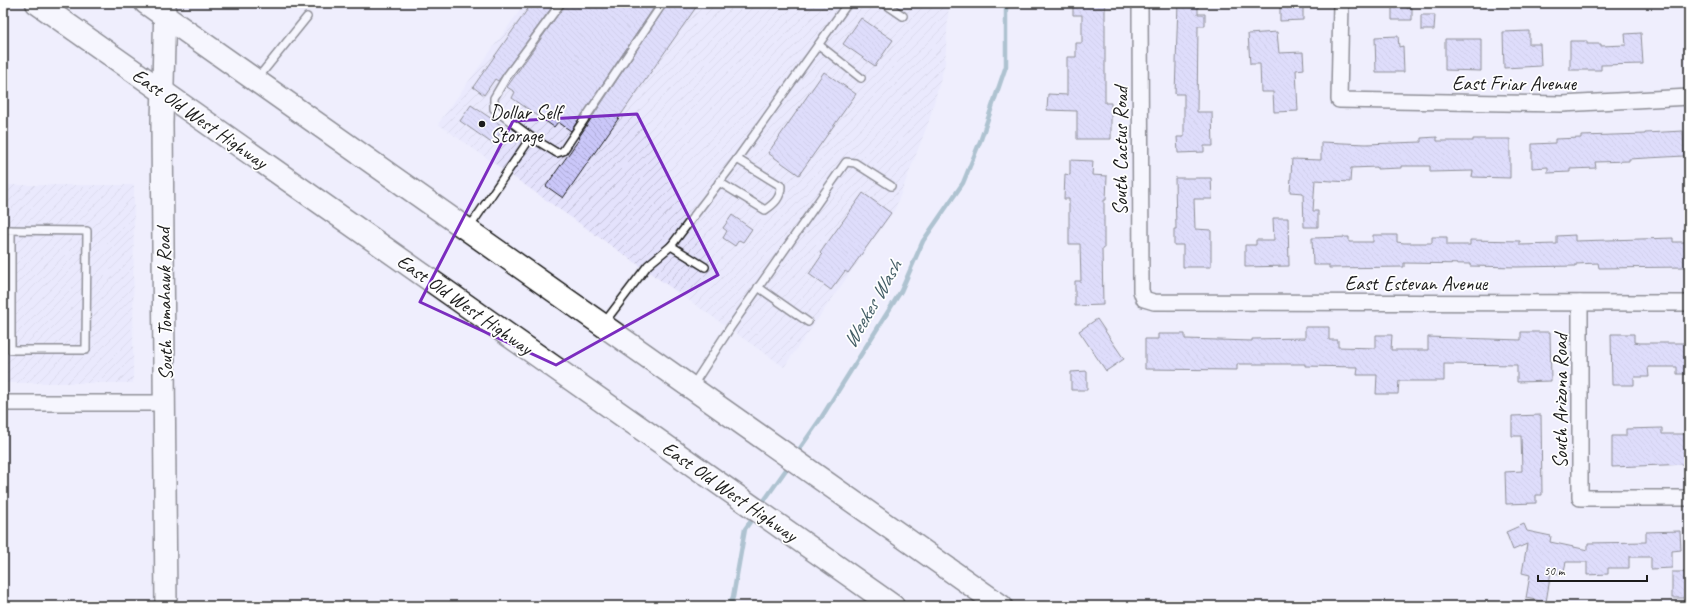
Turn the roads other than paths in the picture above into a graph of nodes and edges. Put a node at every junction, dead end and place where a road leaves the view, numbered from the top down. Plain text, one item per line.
1 (37, 3) edge
2 (146, 3) edge
3 (561, 3) edge
4 (663, 3) edge
5 (848, 3) edge
6 (884, 3) edge
7 (1140, 3) edge
8 (1341, 3) edge
9 (165, 10) edge
10 (307, 16) dead end
11 (903, 16) dead end
12 (819, 44) junction
13 (861, 78) dead end
14 (256, 80) junction
15 (163, 91) junction
16 (1689, 97) edge
17 (531, 137) junction
18 (737, 158) junction
19 (719, 182) junction
20 (891, 186) dead end
21 (3, 230) edge
22 (11, 230) junction
23 (468, 230) junction
24 (671, 246) junction
25 (705, 267) dead end
26 (758, 288) junction
27 (1144, 299) joint
28 (1580, 303) junction
29 (1689, 303) edge
30 (808, 322) dead end
31 (603, 325) junction
32 (692, 387) junction
33 (3, 403) edge
34 (165, 403) junction
35 (1689, 498) edge
36 (166, 606) edge
37 (893, 606) edge
38 (1002, 606) edge

1 - 15 main road, East Old West Highway
2 - 9 main road
3 - 17 lane
4 - 17 lane
5 - 12 lane
6 - 11 lane
7 - 27 street, South Cactus Road
8 - 16 street, East Friar Avenue
9 - 14 main road
9 - 15 main road, South Tomahawk Road
10 - 14 lane
12 - 13 lane
12 - 18 lane
14 - 23 main road
15 - 34 main road, South Tomahawk Road
15 - 37 main road, East Old West Highway
17 - 23 lane
18 - 19 lane
18 - 19 lane
19 - 24 lane
20 - 26 lane
21 - 22 lane
22 - 22 lane
23 - 31 main road
24 - 25 lane
24 - 31 lane
26 - 30 lane
26 - 32 lane
27 - 28 street, East Estevan Avenue
28 - 29 street, East Estevan Avenue
28 - 35 street, South Arizona Road
31 - 32 main road
32 - 38 main road
33 - 34 street
34 - 36 main road, South Tomahawk Road

